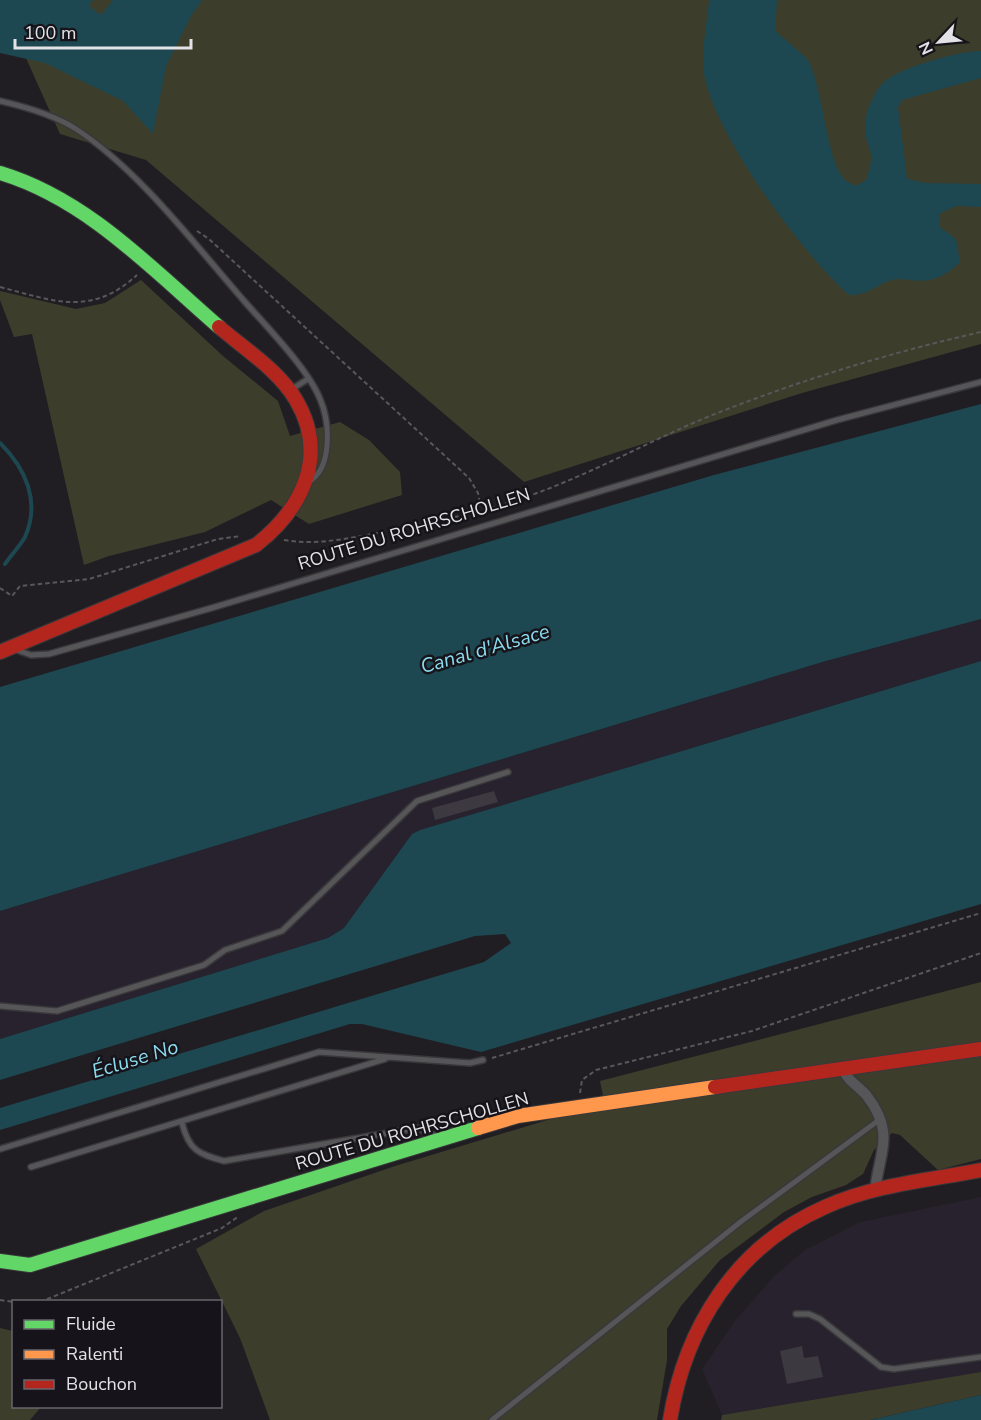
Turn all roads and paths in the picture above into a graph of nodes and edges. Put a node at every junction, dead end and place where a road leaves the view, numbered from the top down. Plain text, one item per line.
1 (0, 101) edge
2 (0, 173) edge
3 (182, 230) junction
4 (148, 265) junction
5 (0, 287) edge
6 (981, 332) edge
7 (308, 379) junction
8 (981, 382) edge
9 (291, 390) junction
10 (307, 483) junction
11 (475, 511) junction
12 (272, 535) junction
13 (256, 544) junction
14 (0, 588) edge
15 (5, 650) edge
16 (508, 772) dead end
17 (981, 913) edge
18 (981, 953) edge
19 (0, 1006) edge
20 (981, 1049) edge
21 (390, 1058) junction
22 (483, 1060) joint
23 (843, 1069) junction
24 (582, 1105) junction
25 (881, 1119) junction
26 (182, 1123) junction
27 (444, 1140) junction
28 (0, 1149) edge
29 (30, 1167) dead end
30 (981, 1170) edge
31 (875, 1191) junction
32 (249, 1198) junction
33 (0, 1262) edge
34 (45, 1300) edge
35 (796, 1314) dead end
36 (981, 1357) edge
37 (492, 1420) edge
38 (670, 1420) edge

1 - 3 lane
2 - 4 street
3 - 7 lane
3 - 11 path
4 - 5 path
4 - 9 street
6 - 11 path
7 - 9 lane
7 - 10 lane
8 - 15 lane, ROUTE DU ROHRSCHOLLEN
9 - 10 street
10 - 12 street
11 - 12 path
12 - 13 street
13 - 14 path
13 - 15 street
16 - 19 lane
17 - 22 path
18 - 24 path
20 - 23 street, ROUTE DU ROHRSCHOLLEN
21 - 22 lane
21 - 26 lane
21 - 28 lane
23 - 24 street, ROUTE DU ROHRSCHOLLEN
23 - 25 street
24 - 27 street, ROUTE DU ROHRSCHOLLEN
25 - 31 street
25 - 37 lane
26 - 27 lane
26 - 29 lane
27 - 32 street, ROUTE DU ROHRSCHOLLEN
30 - 31 street
31 - 38 street
32 - 33 street, ROUTE DU ROHRSCHOLLEN
32 - 34 path
35 - 36 lane

